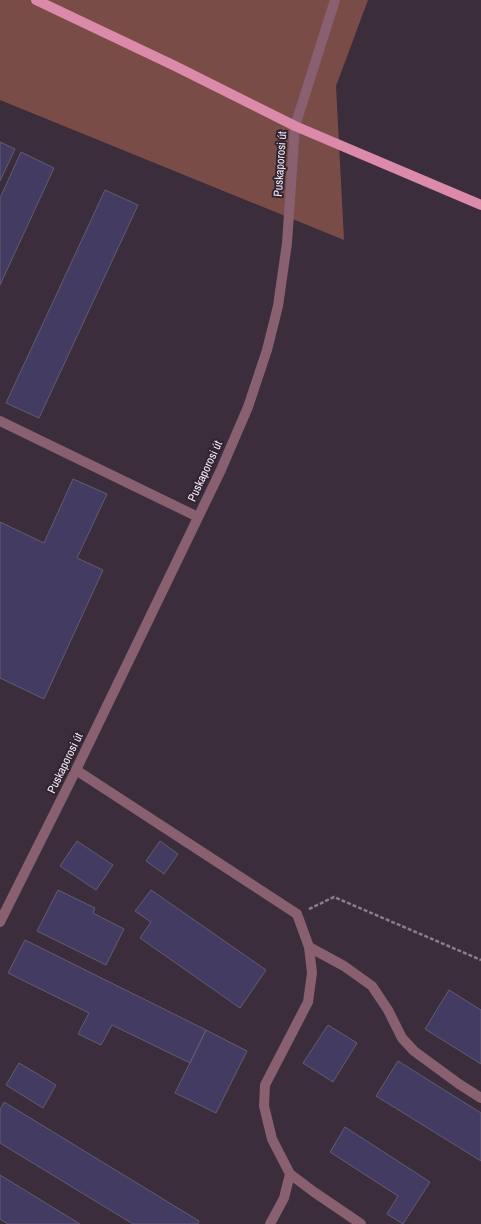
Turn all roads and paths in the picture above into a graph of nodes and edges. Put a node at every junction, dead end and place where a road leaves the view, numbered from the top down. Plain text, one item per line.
1 (36, 0) edge
2 (335, 0) edge
3 (295, 126) junction
4 (481, 205) edge
5 (0, 421) edge
6 (198, 517) junction
7 (76, 770) junction
8 (297, 914) junction
9 (0, 922) edge
10 (309, 947) junction
11 (481, 960) edge
12 (481, 1098) edge
13 (290, 1174) junction
14 (270, 1224) edge
15 (361, 1224) edge

1 - 3 main road
2 - 3 street, Puskaporosi út
3 - 4 main road
3 - 6 street, Puskaporosi út
5 - 6 street
6 - 7 street, Puskaporosi út
7 - 8 street
7 - 9 street, Puskaporosi út
8 - 10 street
8 - 11 path
10 - 12 street
10 - 13 street
13 - 14 street
13 - 15 street

